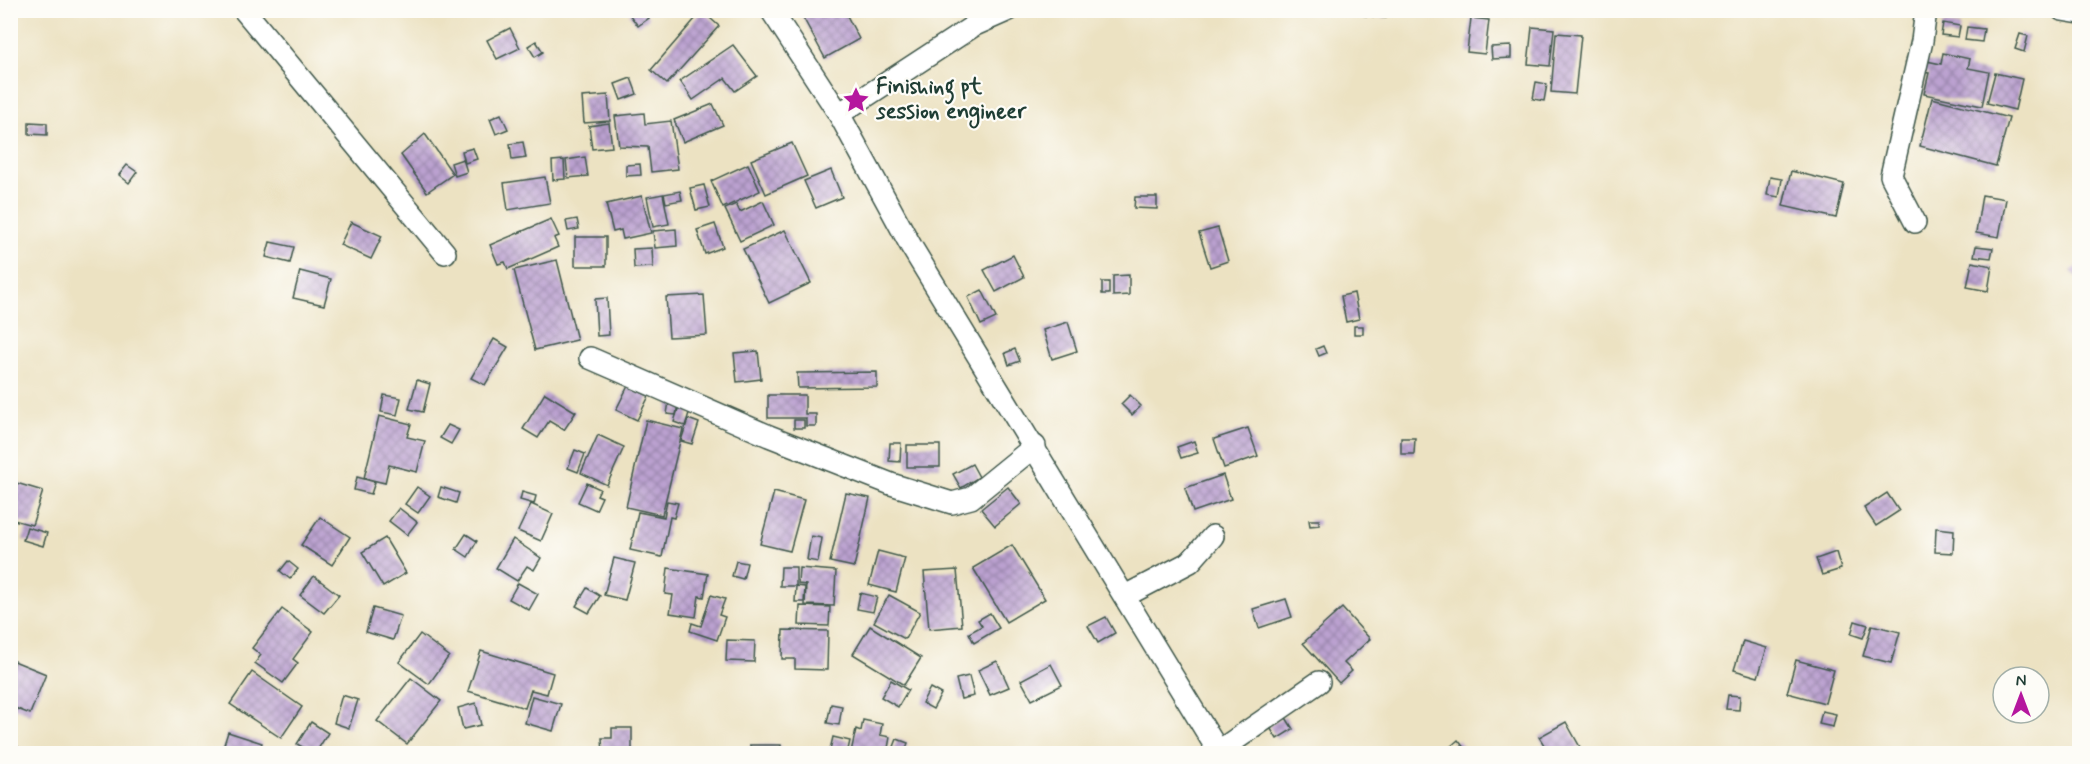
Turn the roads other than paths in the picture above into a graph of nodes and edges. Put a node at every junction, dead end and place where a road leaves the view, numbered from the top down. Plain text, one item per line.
1 (244, 10) edge
2 (771, 10) edge
3 (1009, 10) edge
4 (1926, 10) edge
5 (2062, 10) edge
6 (2079, 13) edge
7 (839, 114) junction
8 (1915, 222) dead end
9 (445, 253) dead end
10 (590, 358) dead end
11 (1035, 446) junction
12 (1213, 536) dead end
13 (1125, 596) junction
14 (1319, 682) dead end
15 (1220, 752) edge

1 - 9 street
2 - 7 street
3 - 7 street
4 - 8 street
5 - 6 street
7 - 11 street
10 - 11 street
11 - 13 street
12 - 13 street
13 - 15 street
14 - 15 street

